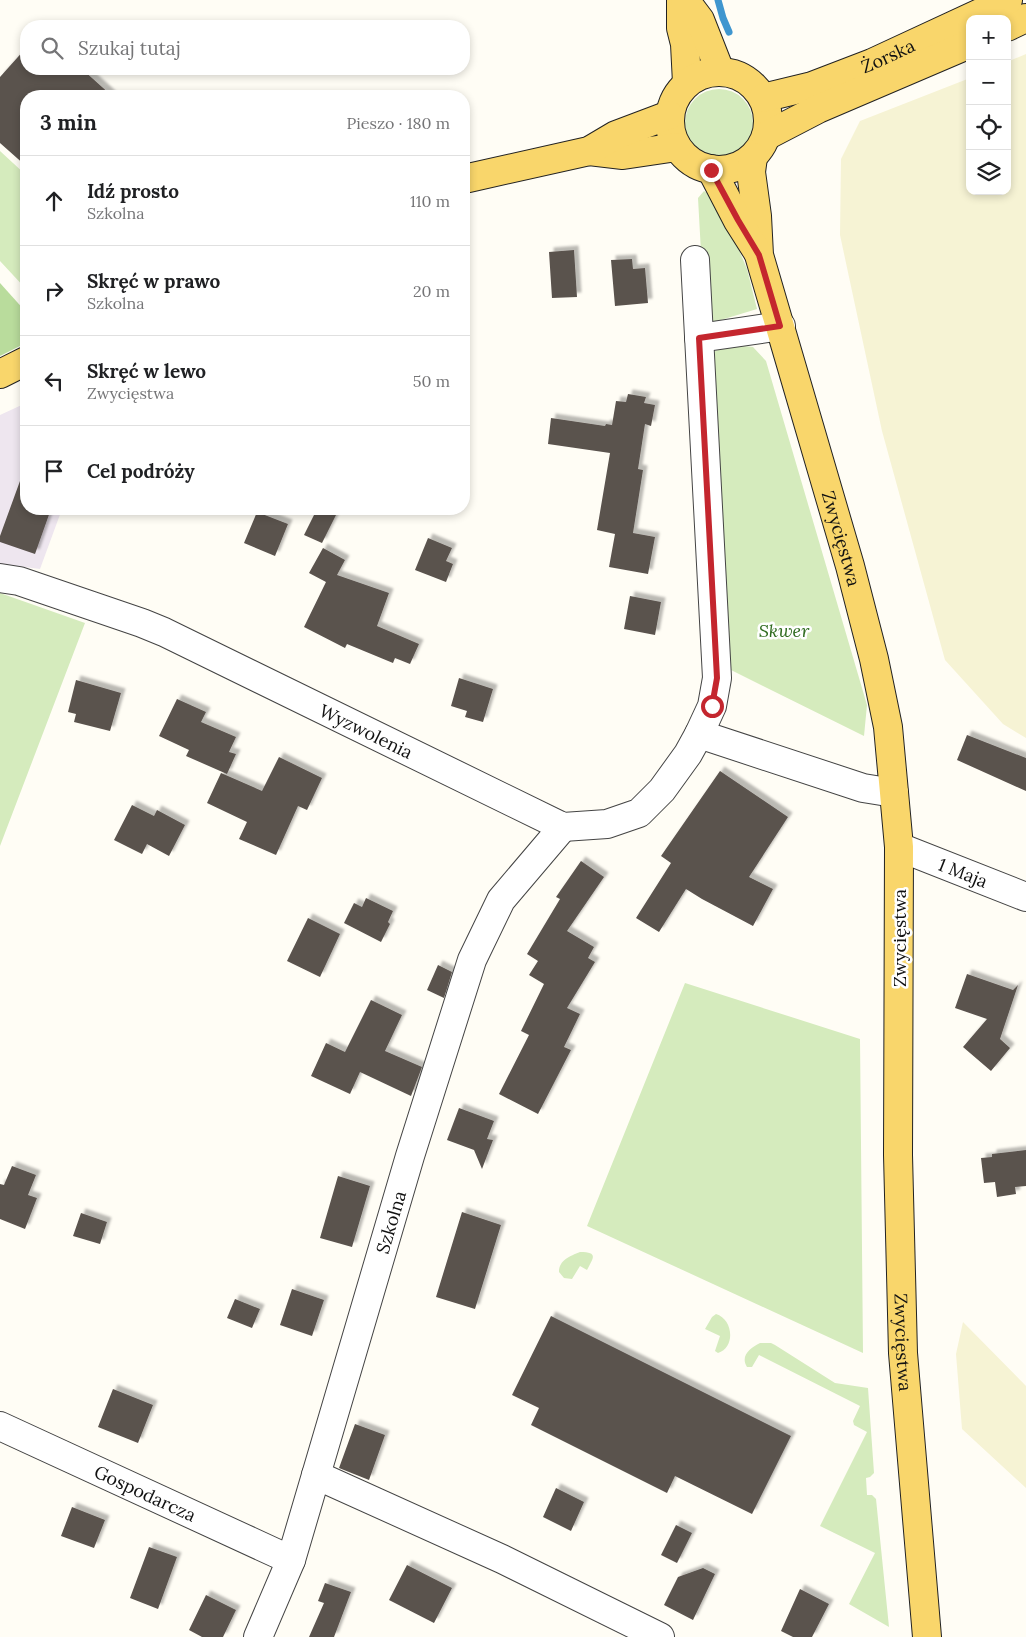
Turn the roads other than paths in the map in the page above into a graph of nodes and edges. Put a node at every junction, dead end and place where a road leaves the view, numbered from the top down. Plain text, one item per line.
1 (681, 0) edge
2 (685, 0) edge
3 (1008, 0) edge
4 (1026, 18) edge
5 (1011, 25) edge
6 (966, 46) edge
7 (720, 71) junction
8 (687, 83) junction
9 (763, 98) junction
10 (669, 115) junction
11 (759, 146) junction
12 (677, 147) junction
13 (589, 151) junction
14 (711, 170) junction
15 (470, 178) edge
16 (759, 255) junction
17 (695, 260) dead end
18 (780, 326) junction
19 (699, 338) junction
20 (20, 364) edge
21 (0, 374) edge
22 (0, 578) edge
23 (699, 734) junction
24 (894, 793) junction
25 (563, 827) junction
26 (899, 847) junction
27 (1026, 897) edge
28 (0, 1426) edge
29 (316, 1475) junction
30 (291, 1560) junction
31 (258, 1637) edge
32 (660, 1637) edge
33 (926, 1637) edge

1 - 8 main road
2 - 7 main road
3 - 9 main road, Żorska
4 - 5 main road
6 - 11 main road, Żorska
7 - 8 main road
7 - 9 main road
8 - 10 main road
9 - 11 main road
10 - 12 main road
10 - 13 main road
11 - 14 main road
11 - 16 main road, Zwycięstwa
12 - 13 main road
12 - 14 main road
13 - 15 main road
14 - 16 main road, Zwycięstwa
16 - 18 main road, Zwycięstwa
17 - 19 street
18 - 19 street
18 - 24 main road, Zwycięstwa
19 - 23 street
20 - 21 main road
22 - 25 street, Wyzwolenia
23 - 24 street
23 - 25 street, Wyzwolenia
24 - 26 main road, Zwycięstwa
25 - 29 street, Szkolna
26 - 27 street, 1 Maja
26 - 33 main road, Zwycięstwa
28 - 30 street, Gospodarcza
29 - 30 street, Szkolna
29 - 32 street
30 - 31 street, Szkolna

